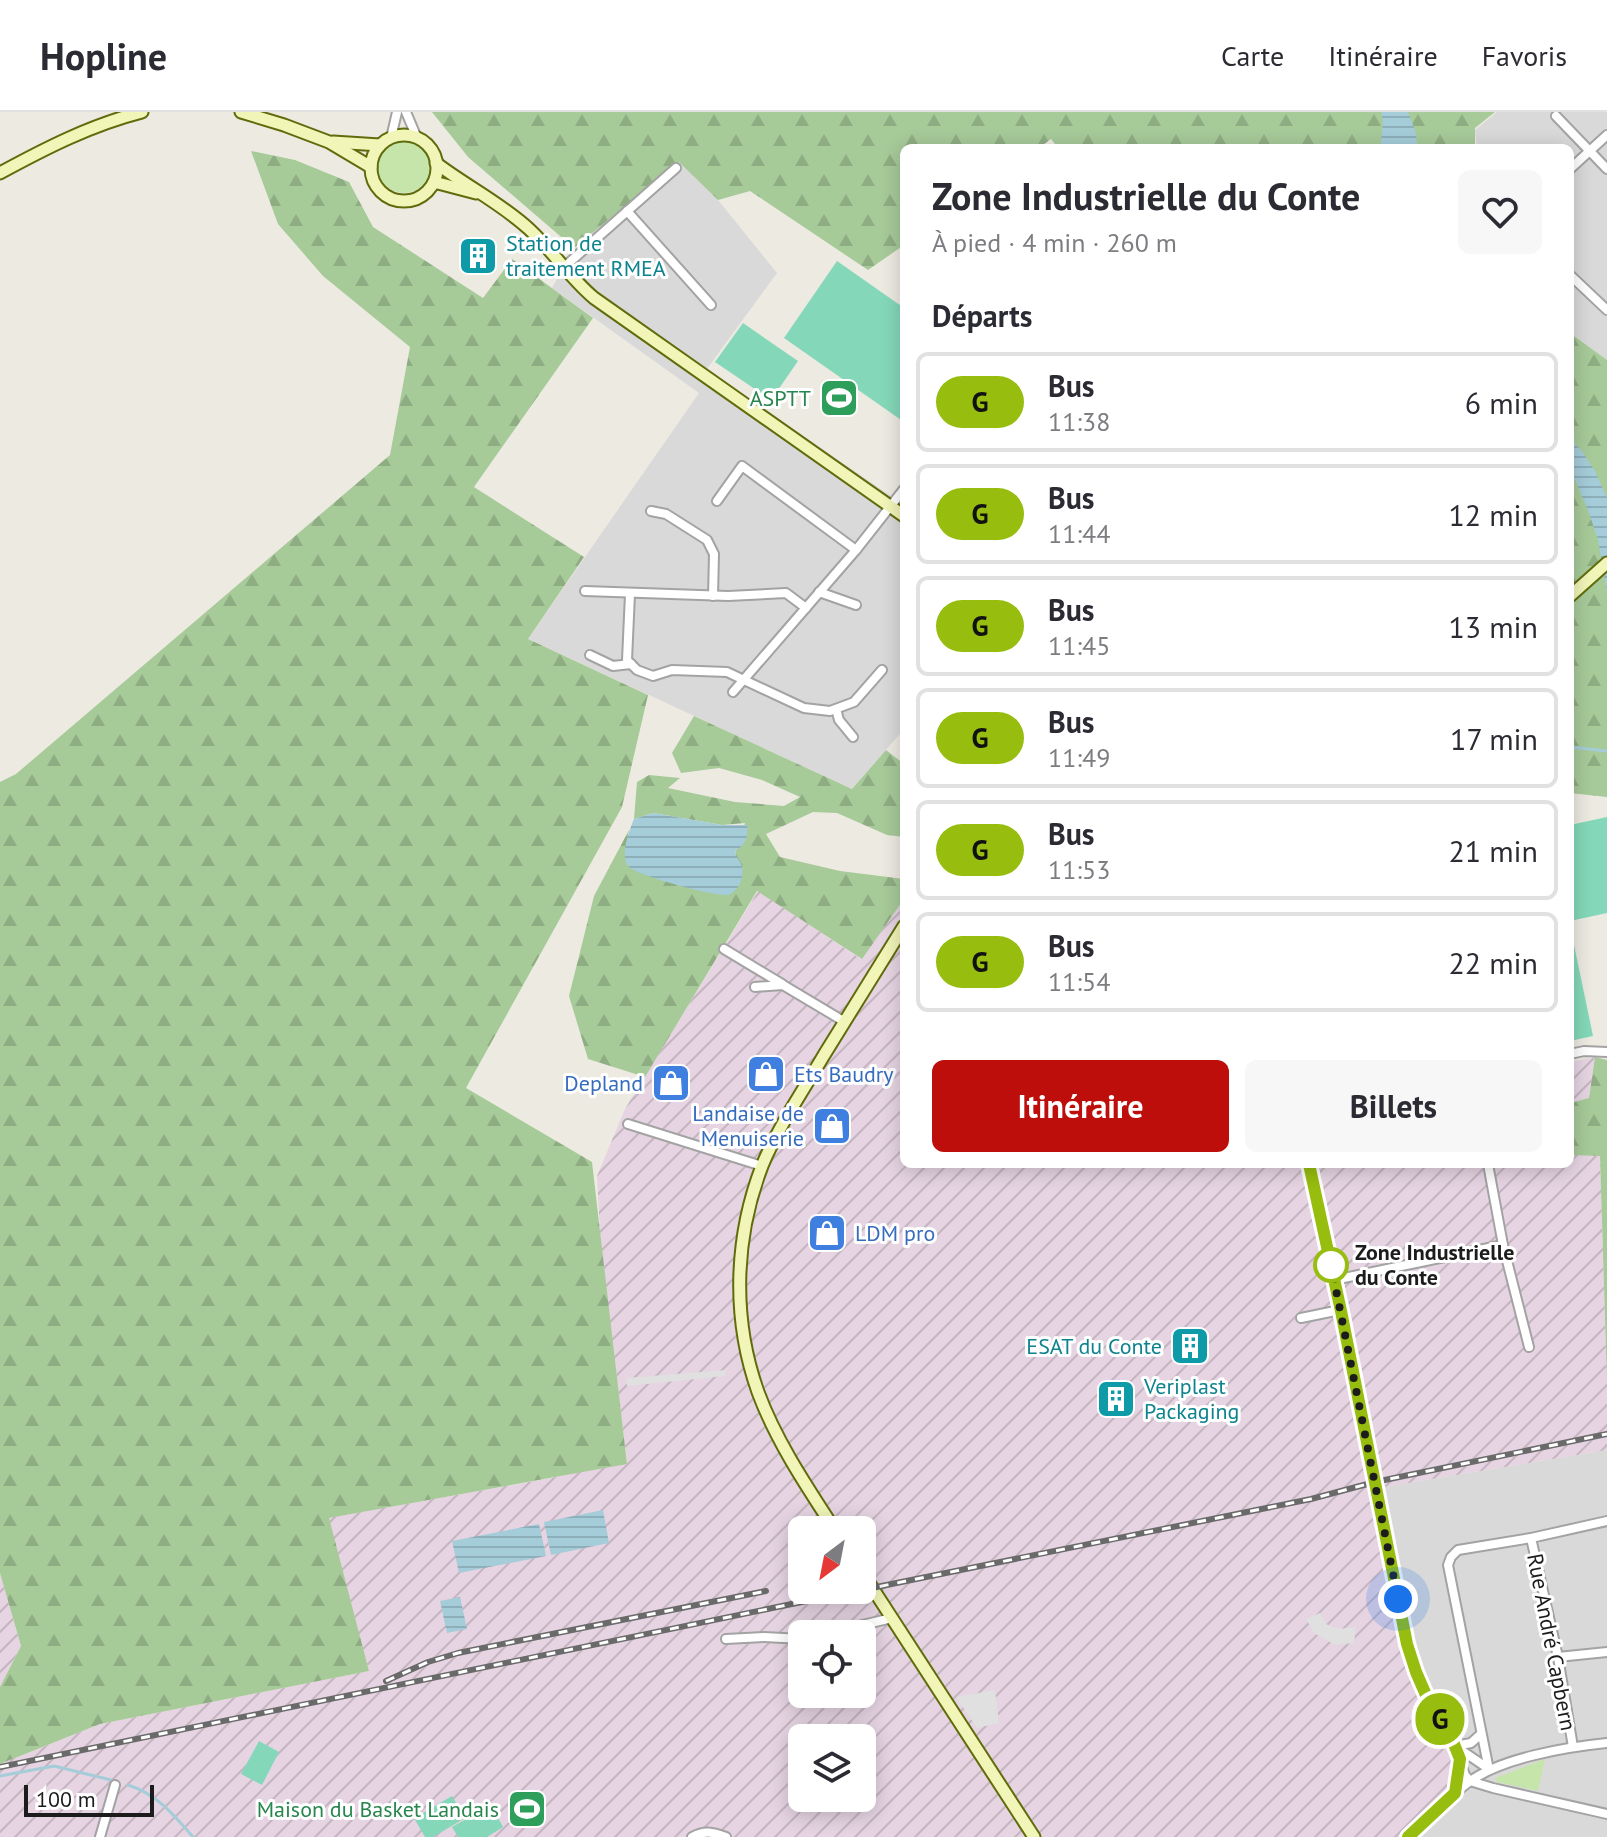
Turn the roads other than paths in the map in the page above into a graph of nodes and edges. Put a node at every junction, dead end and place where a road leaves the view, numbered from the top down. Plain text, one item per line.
1 (142, 112) edge
2 (241, 112) edge
3 (397, 112) edge
4 (406, 112) edge
5 (1556, 116) dead end
6 (1607, 135) edge
7 (391, 138) junction
8 (417, 138) junction
9 (329, 142) junction
10 (380, 145) junction
11 (1589, 151) junction
12 (436, 163) junction
13 (1574, 165) edge
14 (371, 167) junction
15 (676, 168) dead end
16 (1607, 169) edge
17 (0, 173) edge
18 (434, 182) junction
19 (484, 195) junction
20 (627, 211) junction
21 (563, 268) junction
22 (1574, 279) edge
23 (711, 305) dead end
24 (1607, 310) edge
25 (748, 458) dead end
26 (742, 466) junction
27 (900, 494) edge
28 (717, 501) dead end
29 (890, 506) junction
30 (651, 511) dead end
31 (900, 513) edge
32 (856, 550) junction
33 (1607, 563) edge
34 (585, 591) dead end
35 (819, 592) junction
36 (1574, 593) edge
37 (630, 594) junction
38 (713, 596) junction
39 (834, 598) junction
40 (856, 605) dead end
41 (806, 608) junction
42 (833, 609) dead end
43 (590, 655) dead end
44 (631, 664) junction
45 (882, 670) dead end
46 (744, 678) junction
47 (733, 692) dead end
48 (836, 709) junction
49 (853, 737) dead end
50 (900, 933) edge
51 (724, 949) dead end
52 (783, 985) junction
53 (755, 987) dead end
54 (845, 1022) junction
55 (1607, 1052) edge
56 (1574, 1053) edge
57 (628, 1124) dead end
58 (762, 1166) junction
59 (1310, 1168) edge
60 (1489, 1168) edge
61 (1503, 1245) junction
62 (1334, 1280) junction
63 (1340, 1310) junction
64 (1301, 1318) dead end
65 (1529, 1347) dead end
66 (826, 1516) edge
67 (1607, 1521) edge
68 (1531, 1538) junction
69 (876, 1593) edge
70 (892, 1618) junction
71 (876, 1622) edge
72 (788, 1638) edge
73 (726, 1639) dead end
74 (1607, 1652) edge
75 (1558, 1657) junction
76 (1481, 1734) junction
77 (1607, 1743) edge
78 (1455, 1746) junction
79 (1573, 1747) junction
80 (1460, 1759) junction
81 (1489, 1770) junction
82 (1470, 1781) junction
83 (115, 1785) dead end
84 (1455, 1793) junction
85 (1607, 1814) edge
86 (100, 1837) edge
87 (692, 1837) edge
88 (726, 1837) edge
89 (1034, 1837) edge
90 (1408, 1837) edge

1 - 17 street
2 - 9 street
3 - 7 street
4 - 8 street
5 - 11 street
6 - 11 street
7 - 8 street
7 - 10 street
8 - 12 street
9 - 10 street
9 - 14 street
10 - 14 street
11 - 13 street
11 - 16 street
12 - 18 street
12 - 19 street
14 - 18 street
15 - 20 street
18 - 19 street
19 - 21 street
20 - 21 street
20 - 23 street
21 - 29 street
22 - 24 street
25 - 26 street
26 - 28 street
26 - 32 street
27 - 29 street
29 - 31 street
29 - 32 street
30 - 38 street
32 - 35 street
33 - 36 street
34 - 37 street
35 - 39 street
35 - 41 street
37 - 38 street
37 - 44 street
38 - 41 street
39 - 40 street
39 - 42 street
41 - 46 street
43 - 44 street
44 - 46 street
45 - 48 street
46 - 47 street
46 - 48 street
48 - 49 street
50 - 54 street
51 - 52 street
52 - 53 street
52 - 54 street
54 - 58 street
55 - 56 street
57 - 58 street
58 - 66 street
59 - 62 street
60 - 61 street
61 - 62 street
61 - 65 street
62 - 63 street
63 - 64 street
63 - 78 street
67 - 68 street
68 - 75 street, Rue André Capbern
68 - 76 street
69 - 70 street
70 - 71 street
70 - 89 street
72 - 73 street
74 - 75 street
75 - 79 street, Rue André Capbern
76 - 78 street
76 - 81 street
77 - 79 street
78 - 80 street
78 - 81 street
79 - 81 street
80 - 82 street
80 - 84 street
81 - 82 street
82 - 84 street
82 - 85 street
83 - 86 street
84 - 90 street
87 - 88 street

